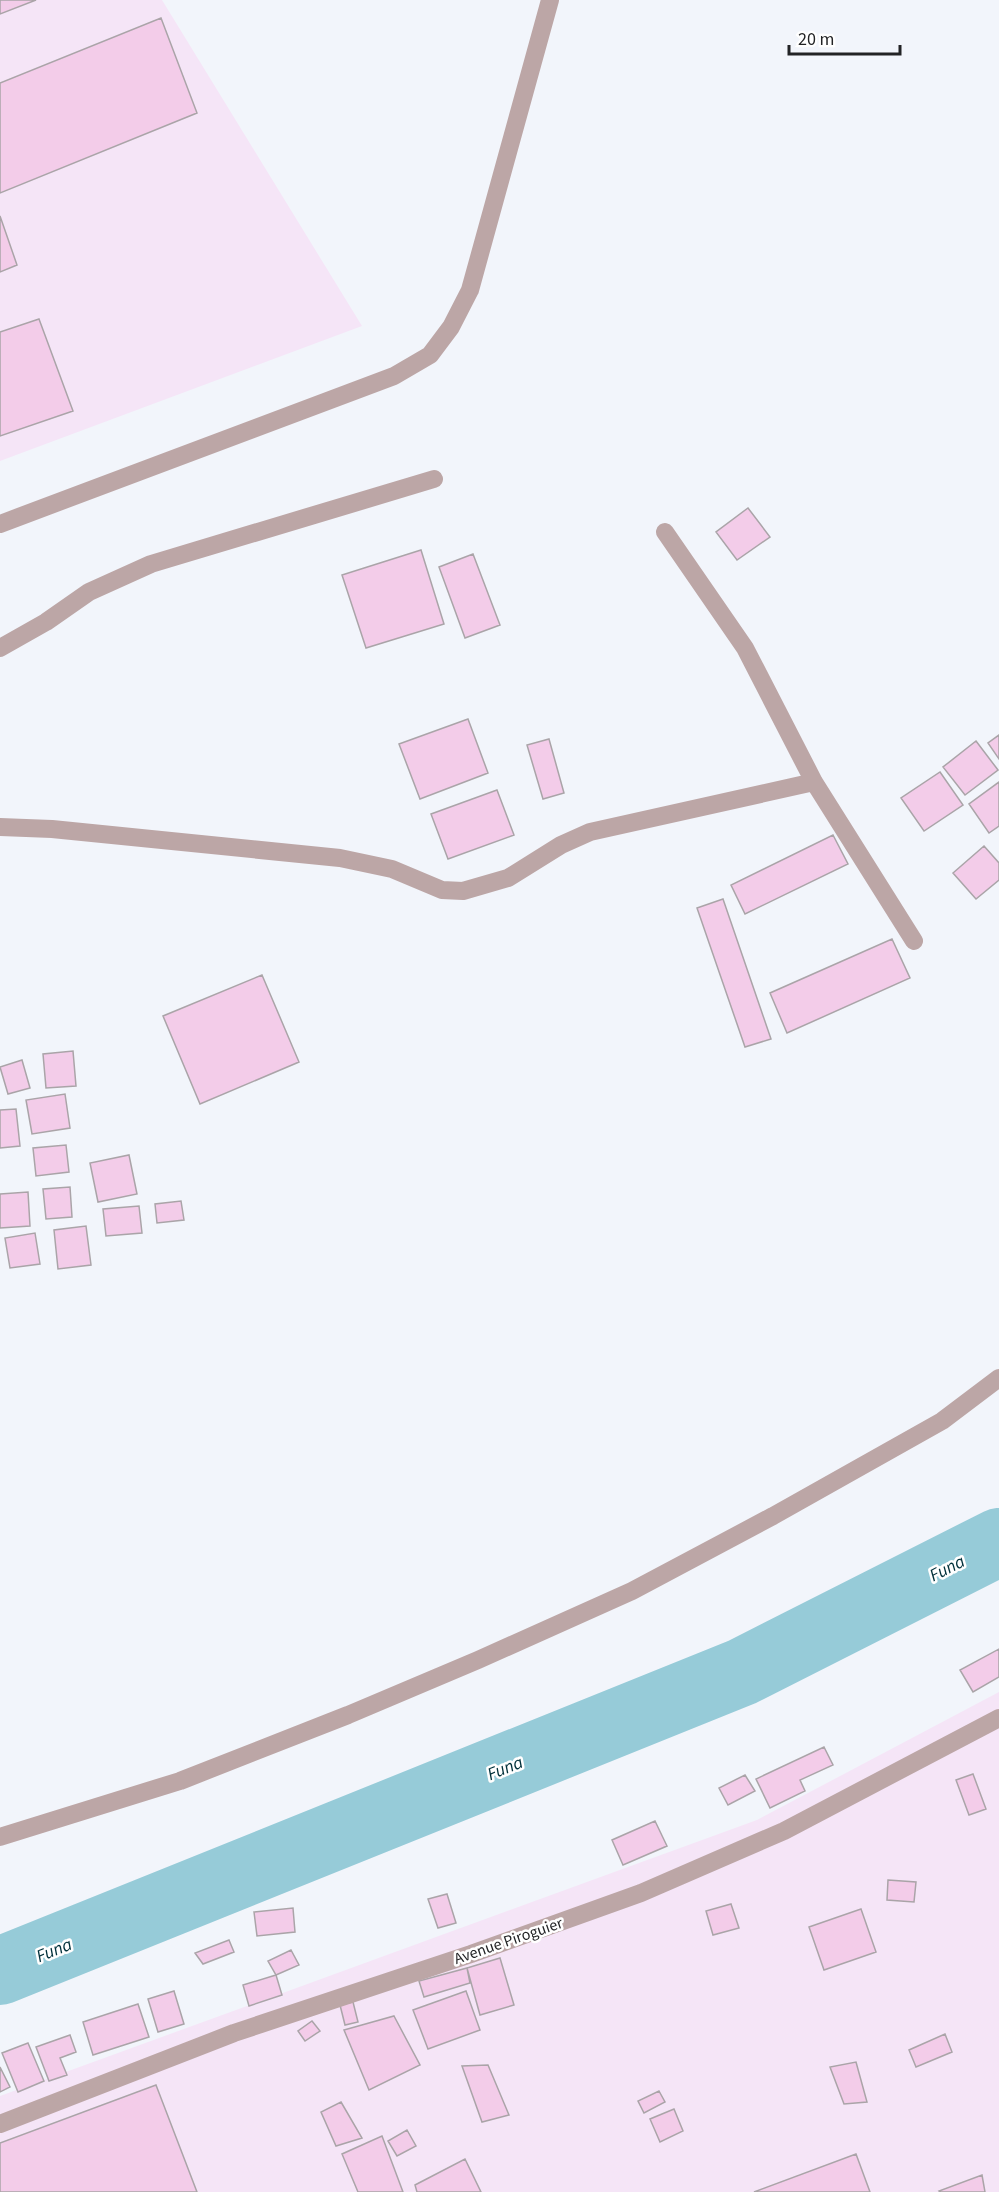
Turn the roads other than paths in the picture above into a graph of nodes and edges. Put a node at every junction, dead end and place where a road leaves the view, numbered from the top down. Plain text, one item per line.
1 (550, 0) edge
2 (434, 479) dead end
3 (0, 524) edge
4 (665, 532) dead end
5 (0, 648) edge
6 (813, 782) junction
7 (0, 827) edge
8 (914, 941) dead end
9 (999, 1378) edge
10 (999, 1718) edge
11 (0, 1837) edge
12 (0, 2124) edge

1 - 3 street
2 - 5 street
4 - 6 street
6 - 7 street
6 - 8 street
9 - 11 street
10 - 12 street, Avenue Piroguier

